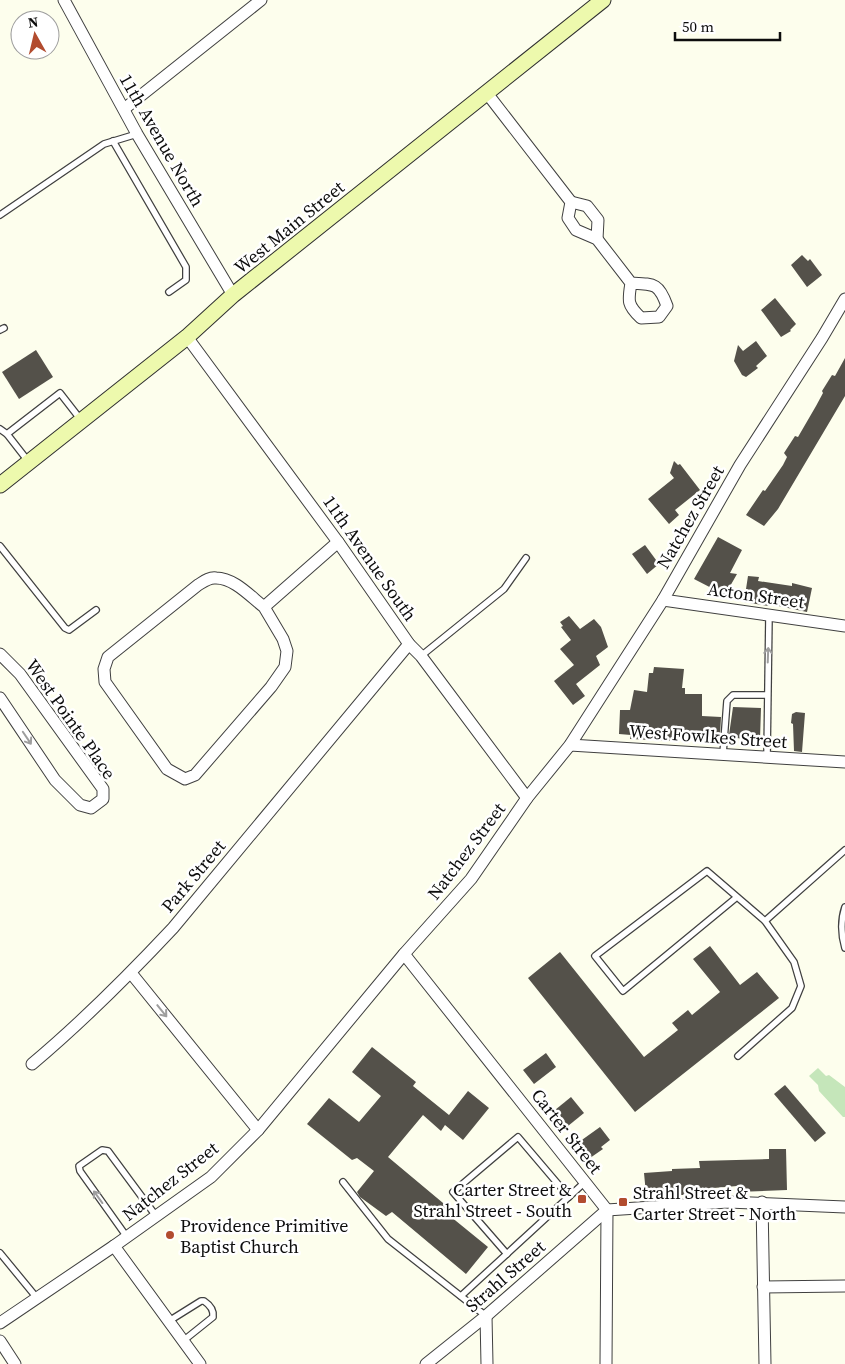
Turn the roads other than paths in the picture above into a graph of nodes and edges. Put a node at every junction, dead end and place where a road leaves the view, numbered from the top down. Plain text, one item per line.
1 (64, 0) edge
2 (261, 0) edge
3 (598, 1) edge
4 (486, 92) junction
5 (124, 109) junction
6 (137, 134) junction
7 (113, 141) junction
8 (571, 202) junction
9 (0, 215) edge
10 (597, 239) junction
11 (631, 282) dead end
12 (169, 292) dead end
13 (233, 295) junction
14 (845, 299) edge
15 (187, 336) junction
16 (81, 420) junction
17 (0, 429) edge
18 (7, 434) junction
19 (29, 462) junction
20 (0, 485) edge
21 (338, 542) junction
22 (0, 546) edge
23 (526, 558) dead end
24 (662, 600) junction
25 (264, 607) junction
26 (96, 610) dead end
27 (769, 615) junction
28 (845, 626) edge
29 (409, 644) junction
30 (0, 654) edge
31 (421, 656) junction
32 (767, 695) junction
33 (0, 698) edge
34 (570, 745) junction
35 (724, 754) junction
36 (767, 757) junction
37 (845, 762) edge
38 (527, 798) junction
39 (845, 850) edge
40 (737, 897) junction
41 (845, 907) edge
42 (765, 921) junction
43 (845, 948) edge
44 (404, 954) junction
45 (131, 972) junction
46 (738, 1056) dead end
47 (32, 1064) dead end
48 (258, 1130) junction
49 (343, 1182) dead end
50 (585, 1182) junction
51 (568, 1197) junction
52 (762, 1202) junction
53 (845, 1207) edge
54 (607, 1210) junction
55 (156, 1216) junction
56 (127, 1237) junction
57 (114, 1246) junction
58 (0, 1253) edge
59 (507, 1254) junction
60 (845, 1286) edge
61 (763, 1287) junction
62 (461, 1296) junction
63 (37, 1298) junction
64 (486, 1316) junction
65 (169, 1321) junction
66 (0, 1323) edge
67 (0, 1340) edge
68 (183, 1341) junction
69 (15, 1364) edge
70 (200, 1364) edge
71 (426, 1364) edge
72 (486, 1364) edge
73 (606, 1364) edge
74 (765, 1364) edge

1 - 5 street, 11th Avenue North
2 - 5 street
3 - 4 main road, West Main Street
4 - 8 street
4 - 13 main road, West Main Street
5 - 6 street, 11th Avenue North
6 - 7 lane
6 - 13 street, 11th Avenue North
7 - 9 lane
7 - 12 lane
8 - 10 street
8 - 10 street
10 - 11 street
13 - 15 main road, West Main Street
14 - 24 street, Natchez Street
15 - 16 main road, West Main Street
15 - 21 street, 11th Avenue South
16 - 18 lane
16 - 19 main road, West Main Street
17 - 18 lane
18 - 19 lane
19 - 20 main road, West Main Street
21 - 25 street
21 - 29 street, 11th Avenue South
22 - 26 lane
23 - 31 lane
24 - 27 street, Acton Street
24 - 34 street, Natchez Street
25 - 25 street
27 - 28 street, Acton Street
32 -> 27 lane
29 - 31 street, 11th Avenue South
29 - 45 street, Park Street
33 -> 30 street, West Pointe Place
31 - 38 street, 11th Avenue South
32 - 35 lane
32 - 36 lane
34 - 35 street, West Fowlkes Street
34 - 38 street, Natchez Street
35 - 36 street, West Fowlkes Street
36 - 37 street, West Fowlkes Street
38 - 44 street, Natchez Street
39 - 42 lane
40 - 40 lane
40 - 42 lane
41 - 43 lane
42 - 46 lane
44 - 48 street, Natchez Street
44 - 50 street, Carter Street
45 - 47 street, Park Street
45 -> 48 street
48 - 55 street, Natchez Street
49 - 62 lane
50 - 51 lane
50 - 54 street, Carter Street
51 - 59 lane
51 - 59 lane
52 - 53 street
52 - 54 street
52 - 61 street
54 - 64 street, Strahl Street
54 - 73 street
55 - 56 street, Natchez Street
56 -> 55 lane
56 - 57 street, Natchez Street
57 - 63 street, Natchez Street
57 - 65 street
58 - 63 lane
59 - 62 lane
60 - 61 street
61 - 74 street
62 - 64 lane
63 - 66 street, Natchez Street
64 - 71 street, Strahl Street
64 - 72 street
65 - 68 street
65 - 68 lane
67 - 69 street
68 - 70 street

